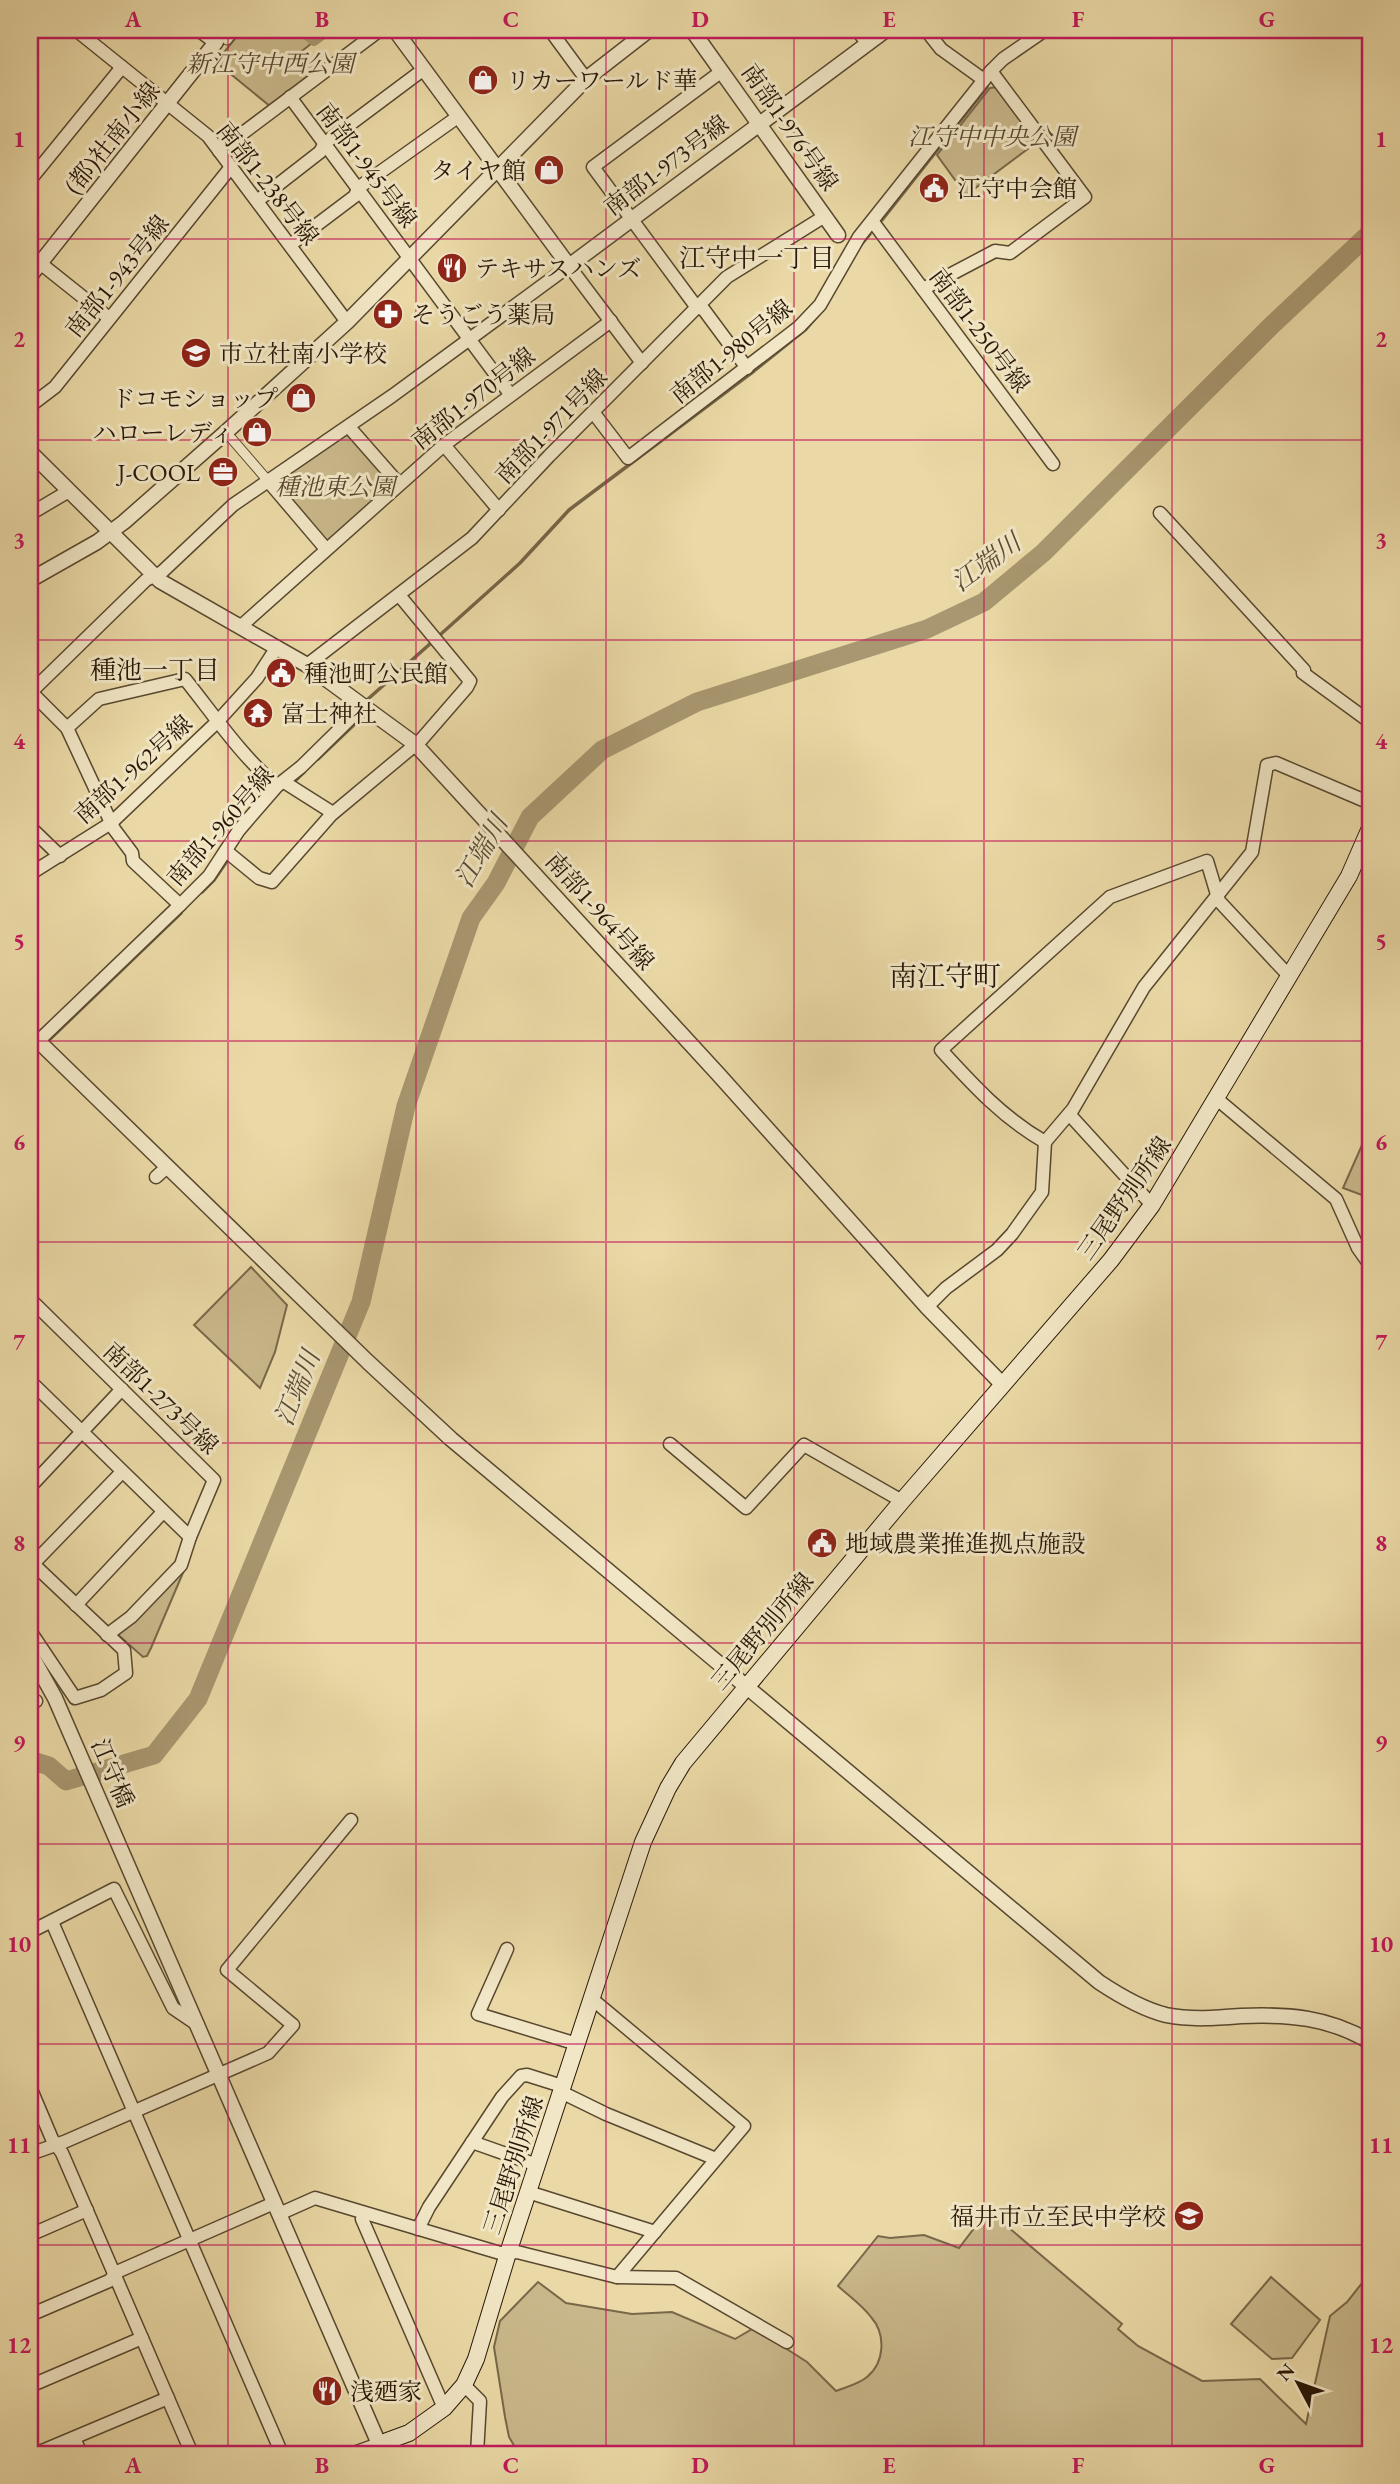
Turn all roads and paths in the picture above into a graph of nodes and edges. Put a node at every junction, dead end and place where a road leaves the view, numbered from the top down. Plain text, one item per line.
1 (35, 30) edge
2 (76, 30) edge
3 (200, 30) edge
4 (235, 30) edge
5 (380, 30) edge
6 (395, 30) edge
7 (550, 30) edge
8 (649, 30) edge
9 (692, 30) edge
10 (858, 30) edge
11 (886, 30) edge
12 (926, 30) edge
13 (1045, 30) edge
14 (30, 39) edge
15 (227, 40) dead end
16 (868, 44) junction
17 (122, 66) junction
18 (424, 69) junction
19 (722, 71) junction
20 (987, 75) junction
21 (586, 79) junction
22 (290, 97) junction
23 (168, 103) junction
24 (459, 116) junction
25 (759, 124) junction
26 (325, 143) junction
27 (219, 151) junction
28 (231, 167) junction
29 (498, 168) junction
30 (30, 180) edge
31 (358, 188) junction
32 (257, 201) junction
33 (825, 216) junction
34 (631, 220) junction
35 (873, 222) junction
36 (838, 235) joint
37 (290, 244) junction
38 (850, 252) junction
39 (409, 257) junction
40 (35, 259) edge
41 (569, 265) junction
42 (30, 276) edge
43 (923, 289) junction
44 (699, 307) junction
45 (110, 318) junction
46 (611, 321) junction
47 (347, 322) junction
48 (469, 339) junction
49 (642, 363) junction
50 (747, 368) junction
51 (510, 394) junction
52 (30, 406) edge
53 (593, 412) junction
54 (349, 426) junction
55 (231, 438) dead end
56 (444, 446) junction
57 (30, 452) edge
58 (1053, 464) dead end
59 (269, 482) junction
60 (399, 485) junction
61 (69, 491) junction
62 (499, 510) junction
63 (1160, 513) dead end
64 (30, 514) edge
65 (110, 532) junction
66 (326, 549) junction
67 (154, 576) junction
68 (30, 580) edge
69 (400, 594) junction
70 (240, 627) junction
71 (277, 647) junction
72 (307, 666) junction
73 (30, 693) edge
74 (362, 707) junction
75 (219, 721) junction
76 (1370, 722) edge
77 (67, 728) junction
78 (415, 744) junction
79 (280, 784) junction
80 (1370, 803) edge
81 (333, 813) junction
82 (111, 823) junction
83 (30, 827) edge
84 (1370, 828) edge
85 (1367, 846) edge
86 (226, 852) junction
87 (60, 856) junction
88 (30, 874) edge
89 (1216, 897) junction
90 (180, 905) junction
91 (1290, 977) junction
92 (32, 1041) edge
93 (1217, 1099) junction
94 (1069, 1114) junction
95 (1045, 1142) junction
96 (1152, 1205) junction
97 (1370, 1265) edge
98 (31, 1303) edge
99 (927, 1307) junction
100 (1002, 1384) junction
101 (32, 1389) edge
102 (122, 1389) junction
103 (82, 1432) junction
104 (670, 1444) dead end
105 (122, 1472) junction
106 (30, 1487) edge
107 (902, 1501) junction
108 (163, 1512) junction
109 (190, 1537) junction
110 (31, 1564) edge
111 (76, 1605) junction
112 (30, 1631) edge
113 (107, 1634) junction
114 (30, 1653) edge
115 (746, 1687) junction
116 (351, 1820) dead end
117 (52, 1922) junction
118 (30, 1932) edge
119 (507, 1949) dead end
120 (592, 1999) junction
121 (198, 2025) junction
122 (1370, 2042) edge
123 (577, 2044) junction
124 (218, 2076) junction
125 (30, 2087) edge
126 (561, 2089) junction
127 (134, 2112) junction
128 (472, 2143) junction
129 (56, 2145) junction
130 (30, 2154) edge
131 (716, 2159) junction
132 (537, 2165) junction
133 (528, 2192) junction
134 (277, 2209) junction
135 (87, 2210) junction
136 (364, 2213) junction
137 (418, 2229) junction
138 (655, 2232) junction
139 (30, 2235) edge
140 (189, 2241) junction
141 (508, 2253) junction
142 (115, 2276) junction
143 (618, 2277) junction
144 (30, 2315) edge
145 (142, 2338) junction
146 (786, 2342) dead end
147 (464, 2385) junction
148 (30, 2386) edge
149 (168, 2398) junction
150 (444, 2409) junction
151 (74, 2438) junction
152 (381, 2449) edge
153 (35, 2454) edge
154 (81, 2454) edge
155 (192, 2454) edge
156 (282, 2454) edge
157 (351, 2454) edge
158 (477, 2454) edge

1 - 14 street
2 - 17 street, 南部1-238号線
3 - 23 street, (都)社南小線
4 - 15 street
5 - 22 street
6 - 18 street
7 - 21 street
8 - 21 street
9 - 19 street, 南部1-976号線
10 - 16 street
11 - 16 street, 南部1-973号線
12 - 20 street
13 - 20 street, 南部1-980号線
16 - 25 street, 南部1-973号線
17 - 23 street, 南部1-238号線
17 - 30 street
18 - 24 street
18 - 26 street
19 - 25 street, 南部1-976号線
19 - 34 street
20 - 35 street, 南部1-980号線
20 - 43 street
21 - 29 street
22 - 26 street, 南部1-945号線
22 - 27 street
23 - 27 street, 南部1-238号線
23 - 40 street, (都)社南小線
24 - 29 street
24 - 31 street
25 - 33 street, 南部1-976号線
25 - 34 street, 南部1-973号線
26 - 31 street, 南部1-945号線
26 - 32 street
27 - 28 street, 南部1-238号線
28 - 32 street, 南部1-238号線
28 - 45 street, 南部1-943号線
29 - 39 street
29 - 41 street
31 - 37 street
31 - 39 street, 南部1-945号線
32 - 37 street, 南部1-238号線
33 - 36 street, 南部1-976号線
33 - 44 street, 南部1-971号線
34 - 41 street, 南部1-973号線
34 - 44 street
35 - 38 street, 南部1-980号線
35 - 43 street, 南部1-250号線
36 - 38 street, 南部1-976号線
37 - 47 street, 南部1-238号線
38 - 50 street, 南部1-980号線
39 - 47 street
39 - 48 street, 南部1-945号線
40 - 42 street, (都)社南小線
40 - 45 street
41 - 46 street
41 - 48 street
43 - 58 street, 南部1-250号線
44 - 49 street, 南部1-971号線
44 - 50 street
45 - 52 street, 南部1-943号線
46 - 49 street
46 - 51 street, 南部1-970号線
47 - 65 street
48 - 51 street, 南部1-945号線
48 - 54 street
49 - 53 street, 南部1-971号線
50 - 53 street, 南部1-980号線
51 - 56 street, 南部1-970号線
53 - 62 street, 南部1-971号線
54 - 59 street
54 - 60 street
55 - 59 street
56 - 60 street, 南部1-970号線
56 - 62 street
57 - 61 street
59 - 66 street
59 - 67 street
60 - 66 street, 南部1-970号線
61 - 64 street
61 - 65 street
62 - 69 street, 南部1-971号線
63 - 76 street
65 - 67 street, 南部1-964号線
65 - 68 street
66 - 70 street, 南部1-970号線
67 - 70 street, 南部1-964号線
67 - 73 street
69 - 72 street, 南部1-971号線
69 - 78 street
70 - 71 street, 南部1-964号線
71 - 72 street, 南部1-964号線
71 - 75 street, 南部1-962号線
72 - 74 street, 南部1-964号線
73 - 77 street, 南部1-960号線
74 - 78 street, 南部1-964号線
74 - 79 street, 南部1-960号線
75 - 77 street
75 - 79 street
75 - 82 street, 南部1-962号線
77 - 82 street, 南部1-960号線
78 - 81 street
78 - 99 street, 南部1-964号線
79 - 81 street
79 - 86 street, 南部1-960号線
80 - 89 street
81 - 86 street
82 - 87 street, 南部1-962号線
82 - 90 street, 南部1-960号線
83 - 87 street
84 - 85 main road, 三尾野別所線
85 - 91 main road, 三尾野別所線
86 - 90 street, 南部1-960号線
87 - 88 street, 南部1-962号線
89 - 91 street
89 - 94 street
89 - 95 street
90 - 92 street
91 - 93 main road, 三尾野別所線
92 - 115 street
93 - 96 main road, 三尾野別所線
93 - 97 street
94 - 95 street
94 - 96 street
95 - 99 street
96 - 100 main road, 三尾野別所線
98 - 102 street, 南部1-273号線
99 - 100 street, 南部1-964号線
100 - 107 main road, 三尾野別所線
101 - 103 street
102 - 103 street
102 - 109 street, 南部1-273号線
103 - 105 street
103 - 106 street
104 - 107 street
105 - 108 street
105 - 110 street
107 - 115 main road, 三尾野別所線
108 - 109 street
108 - 111 street
109 - 113 street, 南部1-273号線
110 - 111 street
111 - 113 street
112 - 113 street
114 - 121 street, 江守橋
115 - 120 main road, 三尾野別所線
115 - 122 street
116 - 124 street
117 - 118 street
117 - 121 street
117 - 127 street
119 - 123 street
120 - 123 main road, 三尾野別所線
120 - 131 street
121 - 124 street, 江守橋
123 - 126 main road, 三尾野別所線
124 - 127 street
124 - 134 street, 江守橋
125 - 129 street
126 - 128 street
126 - 131 street
126 - 132 main road, 三尾野別所線
127 - 129 street
127 - 140 street
128 - 132 street
128 - 137 street
129 - 130 street
129 - 135 street
131 - 138 street
132 - 133 main road, 三尾野別所線
133 - 138 street
133 - 141 main road, 三尾野別所線
134 - 136 street
134 - 140 street
134 - 152 street, 江守橋
135 - 139 street
135 - 142 street
136 - 137 street
136 - 150 street
137 - 141 street
138 - 143 street
140 - 142 street
140 - 156 street
141 - 143 street
141 - 147 main road, 三尾野別所線
142 - 144 street
142 - 145 street
143 - 146 street
145 - 148 street
145 - 149 street
147 - 150 main road, 三尾野別所線
147 - 158 street
149 - 151 street
149 - 155 street
150 - 152 main road, 三尾野別所線
151 - 153 street
151 - 154 street
152 - 157 street

